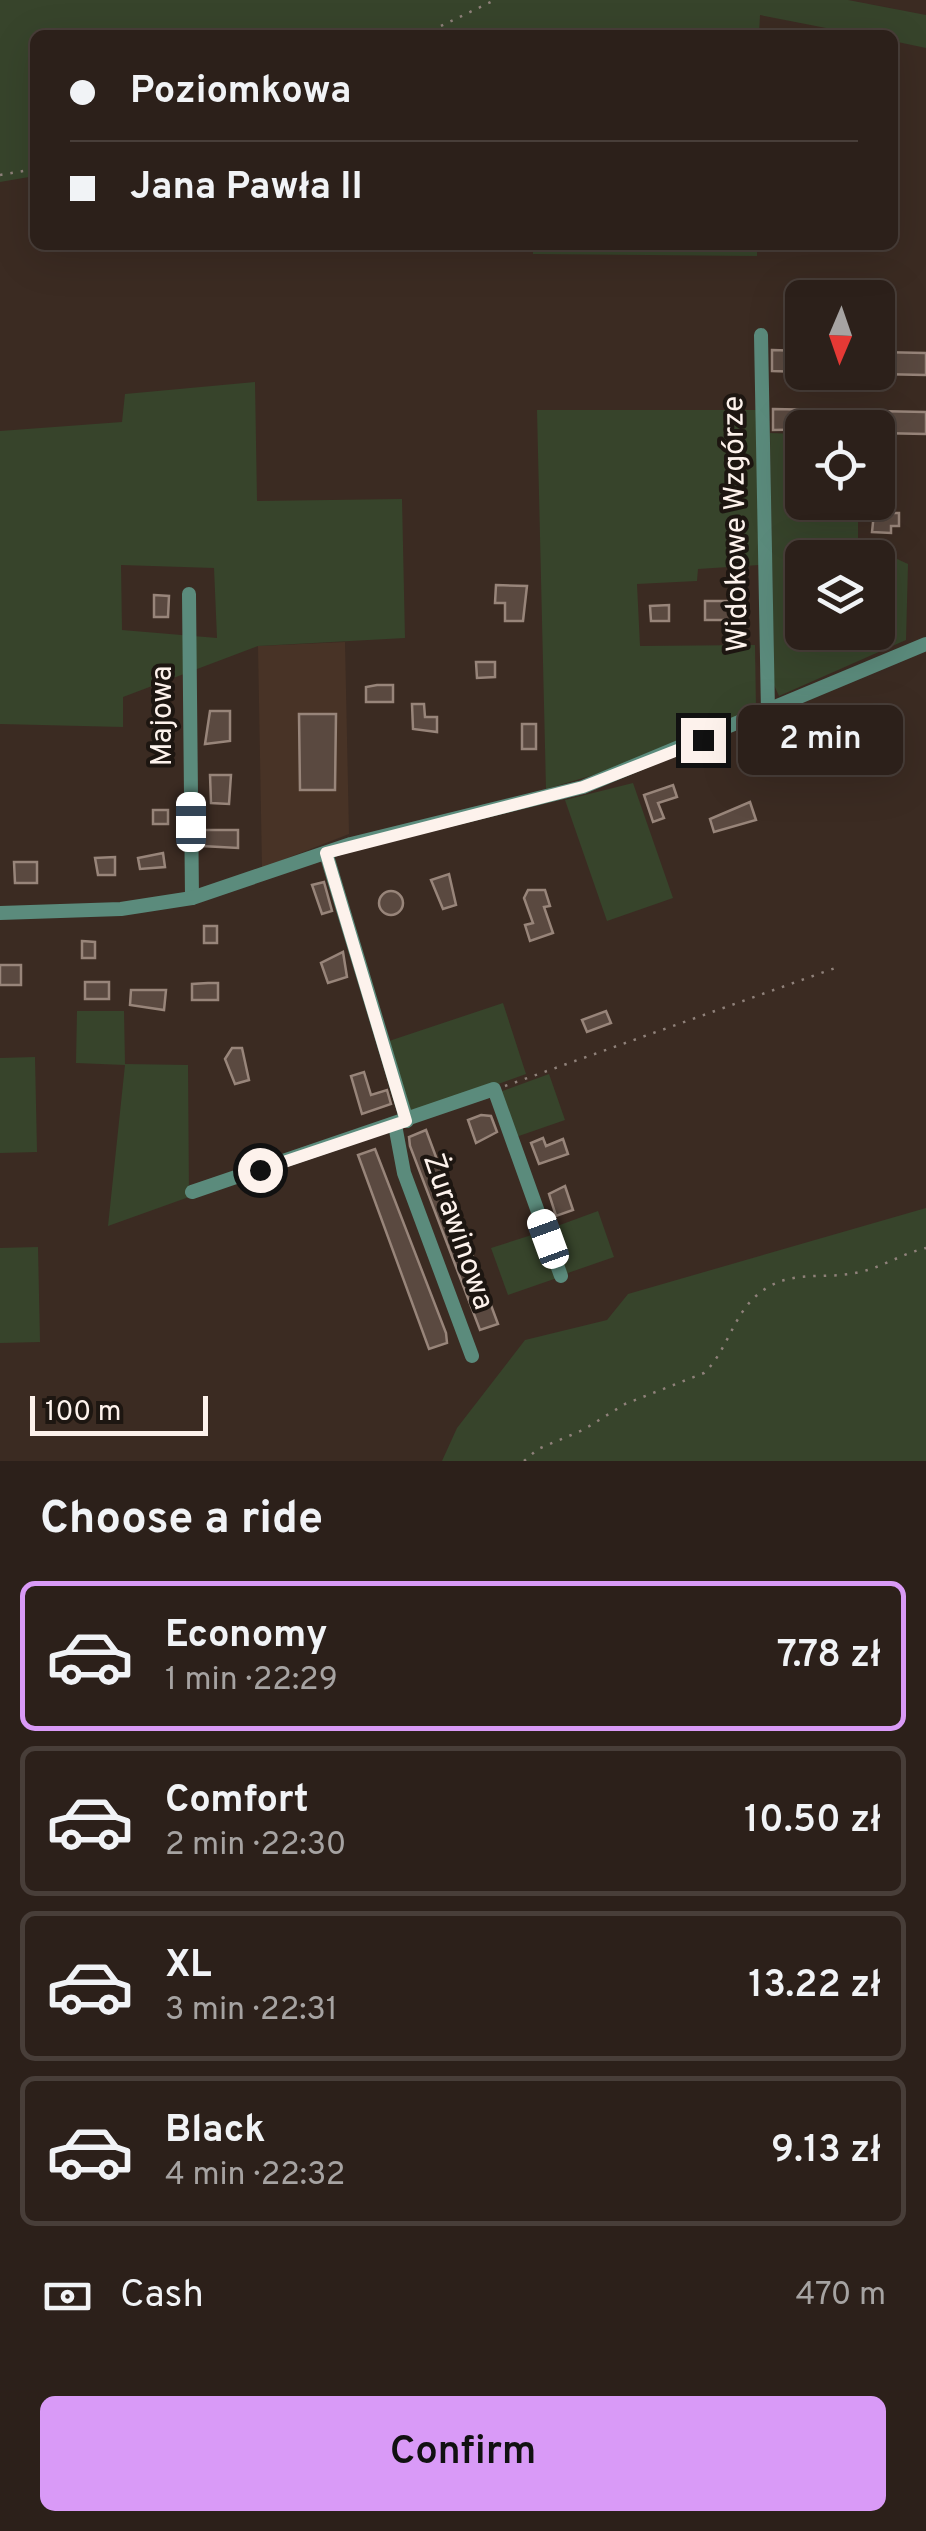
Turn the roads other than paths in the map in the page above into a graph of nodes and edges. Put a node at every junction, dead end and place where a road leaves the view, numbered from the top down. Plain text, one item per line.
1 (761, 335) dead end
2 (189, 594) dead end
3 (926, 644) edge
4 (768, 712) junction
5 (326, 853) junction
6 (192, 898) junction
7 (0, 913) edge
8 (401, 1123) junction
9 (192, 1192) dead end
10 (561, 1276) dead end
11 (472, 1356) dead end

1 - 4 street, Widokowe Wzgórze
2 - 6 street, Majowa
3 - 4 street
4 - 5 street
5 - 6 street
5 - 8 street, Żurawinowa
6 - 7 street
8 - 9 street
8 - 10 street
8 - 11 street, Żurawinowa

